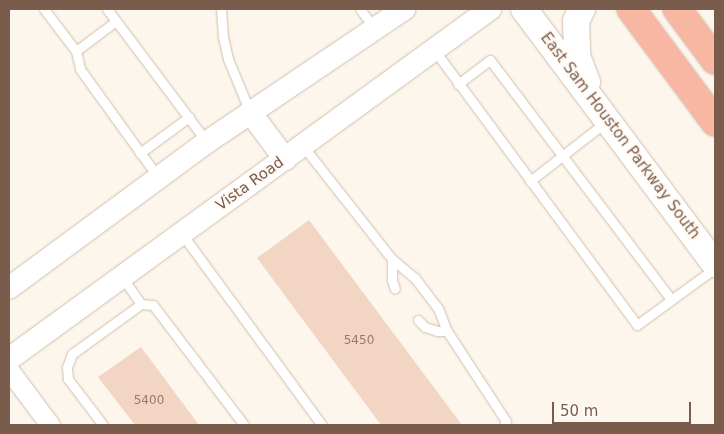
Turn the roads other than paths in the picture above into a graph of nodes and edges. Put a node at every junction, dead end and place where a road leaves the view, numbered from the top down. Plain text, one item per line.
1 (44, 9) edge
2 (107, 9) edge
3 (221, 9) edge
4 (360, 9) edge
5 (404, 9) edge
6 (490, 9) edge
7 (524, 9) edge
8 (582, 9) edge
9 (631, 9) edge
10 (677, 9) edge
11 (116, 21) junction
12 (375, 29) junction
13 (433, 48) junction
14 (76, 51) junction
15 (710, 52) edge
16 (458, 84) junction
17 (593, 99) junction
18 (250, 112) junction
19 (189, 117) junction
20 (608, 120) junction
21 (715, 122) edge
22 (207, 142) junction
23 (302, 146) junction
24 (140, 153) junction
25 (562, 156) junction
26 (285, 159) junction
27 (158, 178) junction
28 (530, 181) junction
29 (182, 234) junction
30 (392, 259) junction
31 (715, 264) edge
32 (715, 268) edge
33 (122, 277) junction
34 (9, 288) edge
35 (396, 289) dead end
36 (671, 299) junction
37 (141, 304) junction
38 (418, 320) dead end
39 (447, 331) junction
40 (9, 359) edge
41 (9, 370) edge
42 (50, 425) edge
43 (103, 425) edge
44 (244, 425) edge
45 (322, 425) edge
46 (504, 425) edge

1 - 14 lane
2 - 11 lane
3 - 18 lane
4 - 12 lane
5 - 12 street
6 - 13 street, Vista Road
7 - 17 main road, East Sam Houston Parkway South
8 - 17 main road
9 - 21 highway
10 - 15 highway
11 - 14 lane
11 - 19 lane
12 - 18 street
13 - 16 lane
13 - 23 street, Vista Road
14 - 24 lane
16 - 25 lane
16 - 28 lane
17 - 20 main road, East Sam Houston Parkway South
18 - 22 street
18 - 26 street
19 - 22 lane
19 - 24 lane
20 - 25 lane
20 - 31 main road, East Sam Houston Parkway South
22 - 27 street
23 - 26 street, Vista Road
23 - 30 lane
24 - 27 lane
25 - 28 lane
25 - 36 lane
26 - 29 street, Vista Road
27 - 34 street
28 - 36 lane
29 - 33 street, Vista Road
29 - 45 lane
30 - 35 lane
30 - 39 lane
32 - 36 lane
33 - 37 lane
33 - 40 street, Vista Road
37 - 43 lane
37 - 44 lane
38 - 39 lane
39 - 46 lane
41 - 42 street

